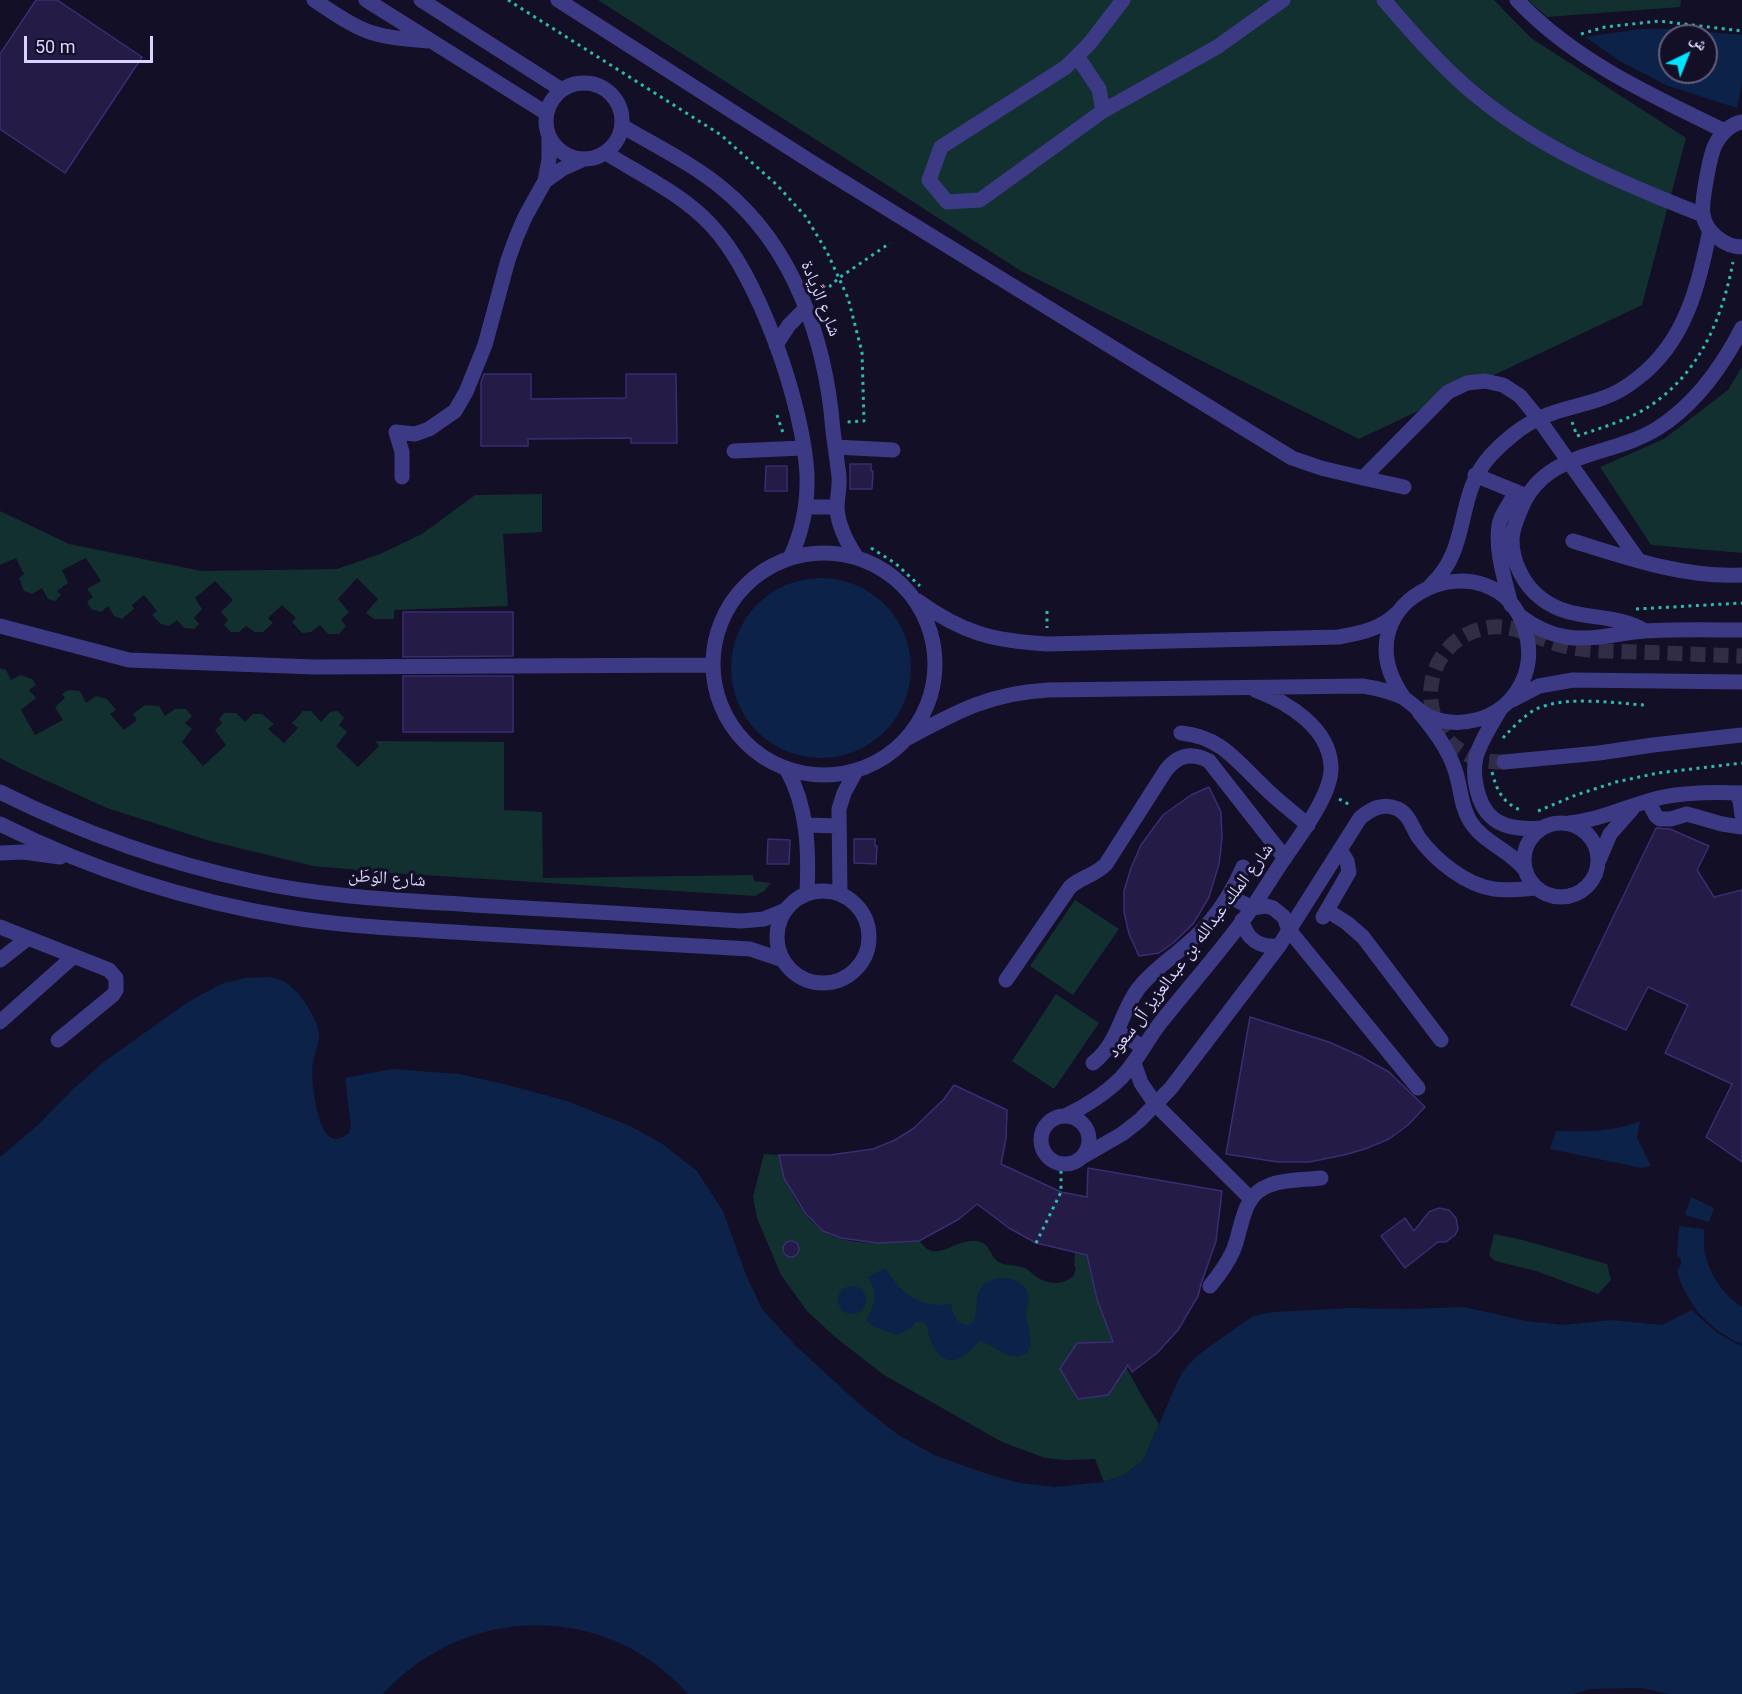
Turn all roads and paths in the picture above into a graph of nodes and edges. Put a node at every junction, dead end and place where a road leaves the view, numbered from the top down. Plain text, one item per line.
1 (314, 0) edge
2 (366, 0) edge
3 (421, 0) edge
4 (558, 0) edge
5 (1123, 0) edge
6 (1283, 0) edge
7 (1384, 0) edge
8 (1517, 0) edge
9 (1742, 31) edge
10 (1562, 39) junction
11 (432, 41) junction
12 (1077, 56) junction
13 (562, 90) junction
14 (1103, 111) junction
15 (546, 113) junction
16 (1742, 122) edge
17 (622, 126) junction
18 (1725, 131) junction
19 (549, 138) junction
20 (606, 153) junction
21 (582, 160) junction
22 (545, 181) junction
23 (1703, 215) junction
24 (1710, 230) junction
25 (890, 243) dead end
26 (1742, 247) edge
27 (806, 308) junction
28 (1742, 328) edge
29 (776, 345) junction
30 (1566, 410) junction
31 (1538, 418) junction
32 (835, 447) junction
33 (803, 448) junction
34 (893, 450) dead end
35 (734, 451) dead end
36 (1576, 458) junction
37 (1475, 475) junction
38 (402, 477) dead end
39 (1363, 478) junction
40 (1404, 487) dead end
41 (1521, 493) junction
42 (806, 507) junction
43 (837, 507) junction
44 (1573, 541) dead end
45 (860, 551) junction
46 (790, 558) junction
47 (1639, 561) junction
48 (1742, 575) edge
49 (1430, 586) junction
50 (927, 592) dead end
51 (912, 596) junction
52 (1742, 603) edge
53 (1401, 608) junction
54 (1631, 609) dead end
55 (1515, 610) junction
56 (1047, 612) dead end
57 (0, 626) edge
58 (1047, 630) dead end
59 (1742, 630) edge
60 (1645, 631) junction
61 (713, 665) junction
62 (1742, 682) edge
63 (1249, 688) junction
64 (1404, 698) junction
65 (1506, 704) junction
66 (1417, 710) junction
67 (1181, 733) dead end
68 (1742, 735) edge
69 (908, 738) junction
70 (1504, 762) tunnel mouth
71 (786, 768) junction
72 (856, 771) junction
73 (0, 792) edge
74 (1739, 793) edge
75 (1338, 799) dead end
76 (1642, 803) junction
77 (1353, 806) dead end
78 (1742, 822) edge
79 (0, 824) edge
80 (1569, 824) junction
81 (806, 825) junction
82 (1308, 825) junction
83 (839, 826) junction
84 (1542, 828) junction
85 (1341, 851) junction
86 (0, 853) edge
87 (75, 858) junction
88 (1285, 858) junction
89 (1599, 860) junction
90 (1243, 867) dead end
91 (1526, 871) junction
92 (1536, 888) junction
93 (807, 894) junction
94 (840, 894) junction
95 (1229, 896) junction
96 (786, 910) junction
97 (1247, 914) junction
98 (0, 927) edge
99 (1289, 930) junction
100 (28, 938) junction
101 (1279, 946) junction
102 (74, 956) junction
103 (0, 960) edge
104 (783, 960) junction
105 (1006, 980) dead end
106 (0, 1022) edge
107 (1118, 1032) junction
108 (58, 1040) dead end
109 (1441, 1040) dead end
110 (1143, 1047) junction
111 (1093, 1063) dead end
112 (1134, 1063) junction
113 (1418, 1088) dead end
114 (1156, 1105) junction
115 (1065, 1116) junction
116 (1083, 1157) junction
117 (1061, 1164) junction
118 (1321, 1178) dead end
119 (1251, 1199) junction
120 (1036, 1243) dead end
121 (1210, 1286) dead end

1 - 11 street
2 - 11 street
3 - 13 street
4 - 39 street
5 - 12 street
6 - 14 street
7 - 23 street
8 - 10 street
9 - 10 path
10 - 18 street
11 - 15 street
12 - 14 street
12 - 14 street
13 - 15 street
13 - 17 street
15 - 19 street
16 - 18 street
17 - 20 street
17 - 27 street, شارع الرِّيادة
18 - 23 street
19 - 21 street
19 - 22 street
20 - 21 street
20 - 29 street
21 - 22 street
22 - 38 street
23 - 24 street
24 - 26 street
24 - 30 street
25 - 27 path
27 - 29 street
27 - 32 street, شارع الرِّيادة
28 - 36 street
29 - 33 street
30 - 31 street
30 - 36 path
31 - 36 street
31 - 37 street
31 - 39 street
32 - 34 street
32 - 43 street, شارع الرِّيادة
33 - 35 street
33 - 42 street
36 - 41 street
36 - 47 street
37 - 41 street
37 - 49 street
39 - 40 street
41 - 55 street
41 - 60 street
42 - 43 street
42 - 46 street
43 - 45 street, شارع الرِّيادة
44 - 47 street
45 - 46 street
45 - 50 path
45 - 51 street
46 - 61 street
47 - 48 street
49 - 53 street
49 - 55 street
51 - 53 street
51 - 69 street
52 - 54 path
53 - 64 street
55 - 60 street
55 - 65 street
56 - 58 path
57 - 61 street
59 - 60 street
61 - 71 street
62 - 65 street
63 - 64 street, شارع الملك عبدالله بن عبدالعزيز آل سعود
63 - 69 street, شارع الملك عبدالله بن عبدالعزيز آل سعود
63 - 82 street, شارع الملك عبدالله بن عبدالعزيز آل سعود
64 - 66 street
65 - 66 street
65 - 84 street
66 - 91 street
67 - 82 street
68 - 70 street
69 - 72 street
71 - 72 street
71 - 81 street
72 - 83 street
73 - 96 street, شارع الوَطَن
74 - 76 street
74 - 78 street
75 - 77 path
76 - 78 street
76 - 80 street
76 - 89 street
79 - 87 street
80 - 84 street
80 - 89 street
81 - 83 street
81 - 93 street
82 - 88 street, شارع الملك عبدالله بن عبدالعزيز آل سعود
83 - 94 street
84 - 91 street
85 - 92 street
85 - 99 street
85 - 109 street
86 - 87 street
87 - 104 street
88 - 97 street, شارع الملك عبدالله بن عبدالعزيز آل سعود
88 - 105 street
89 - 92 street
90 - 95 street
91 - 92 street
93 - 94 street
93 - 96 street
94 - 104 street
95 - 97 street
95 - 107 street
96 - 104 street
97 - 99 street
97 - 101 street
97 - 110 street, شارع الملك عبدالله بن عبدالعزيز آل سعود
98 - 100 street
99 - 101 street
99 - 113 street
100 - 102 street
100 - 103 street
101 - 114 street
102 - 106 street
102 - 108 street
107 - 110 street
107 - 111 street
110 - 112 street, شارع الملك عبدالله بن عبدالعزيز آل سعود
112 - 114 street
112 - 115 street, شارع الملك عبدالله بن عبدالعزيز آل سعود
114 - 116 street
114 - 119 street
115 - 116 street
115 - 117 street
116 - 117 street
117 - 120 path
118 - 119 street
119 - 121 street

